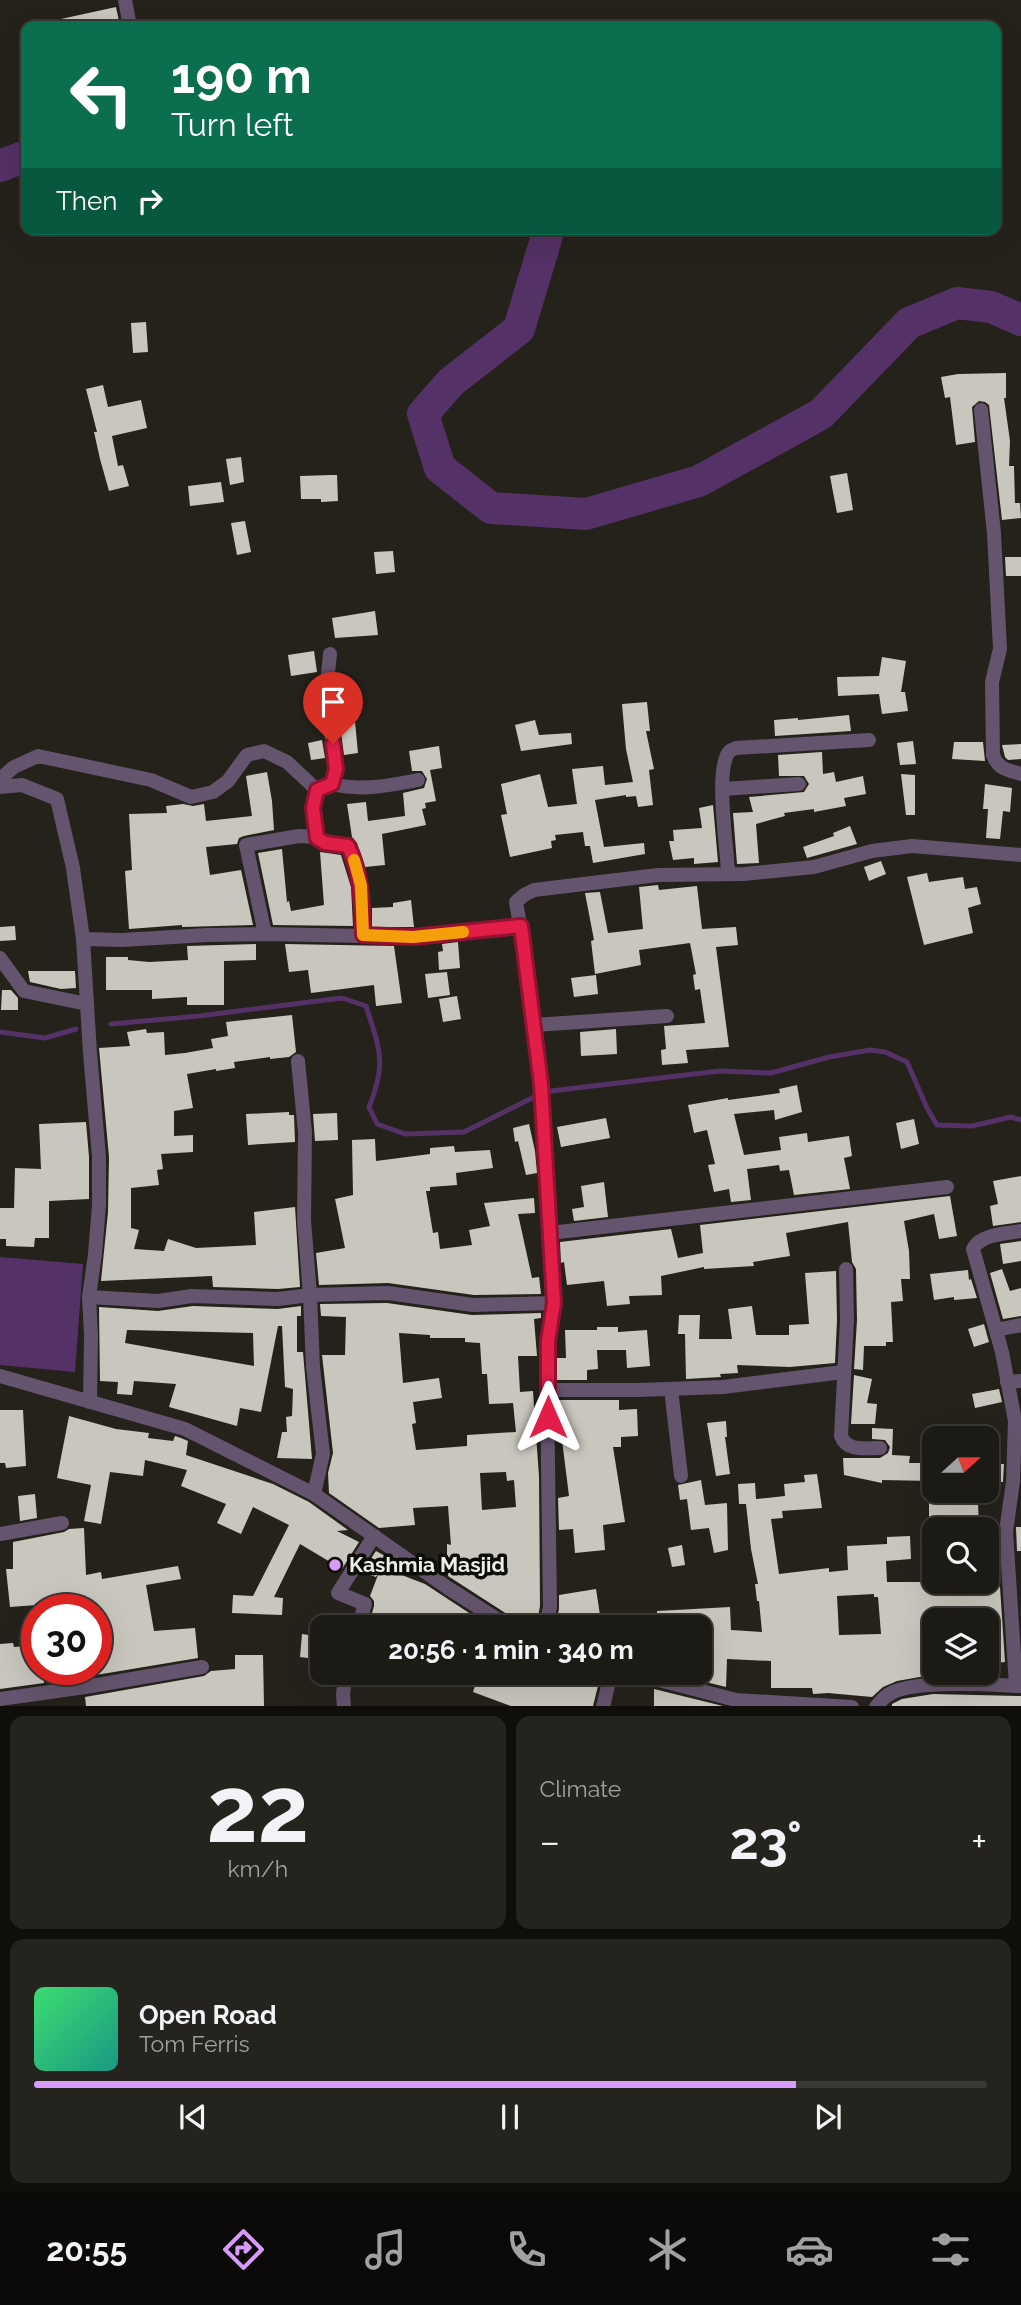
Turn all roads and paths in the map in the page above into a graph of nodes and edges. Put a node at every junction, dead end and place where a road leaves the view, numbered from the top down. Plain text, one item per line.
1 (125, 0) edge
2 (130, 21) edge
3 (981, 410) dead end
4 (330, 653) dead end
5 (869, 740) dead end
6 (1021, 774) edge
7 (0, 779) edge
8 (418, 780) dead end
9 (799, 783) dead end
10 (332, 784) junction
11 (0, 787) edge
12 (723, 789) junction
13 (317, 790) junction
14 (317, 838) junction
15 (1021, 855) edge
16 (728, 873) junction
17 (521, 926) junction
18 (265, 934) junction
19 (363, 935) junction
20 (83, 939) junction
21 (0, 958) edge
22 (87, 1004) junction
23 (667, 1016) dead end
24 (534, 1025) junction
25 (298, 1061) dead end
26 (947, 1187) dead end
27 (1021, 1231) edge
28 (550, 1233) junction
29 (846, 1269) dead end
30 (310, 1295) junction
31 (89, 1297) junction
32 (554, 1303) junction
33 (1021, 1325) edge
34 (996, 1330) junction
35 (843, 1373) junction
36 (0, 1376) edge
37 (1014, 1382) edge
38 (671, 1389) junction
39 (547, 1390) junction
40 (90, 1402) junction
41 (880, 1448) dead end
42 (681, 1476) dead end
43 (314, 1494) junction
44 (62, 1523) dead end
45 (0, 1534) edge
46 (374, 1536) junction
47 (1014, 1554) edge
48 (362, 1615) edge
49 (490, 1615) edge
50 (548, 1615) edge
51 (202, 1667) dead end
52 (344, 1685) edge
53 (608, 1685) edge
54 (678, 1685) edge
55 (1018, 1686) edge
56 (0, 1699) edge
57 (344, 1706) edge
58 (603, 1706) edge
59 (852, 1706) edge
60 (876, 1706) edge

1 - 2 street
3 - 6 street
4 - 10 street
5 - 12 street
7 - 13 street
8 - 10 street
9 - 12 street
10 - 13 street
11 - 20 street
12 - 16 street
13 - 14 street
14 - 18 street
14 - 19 street
15 - 16 street
16 - 17 street
17 - 19 street
17 - 24 street
18 - 19 street
18 - 20 street
20 - 22 street
21 - 22 street
22 - 31 street
23 - 24 street
24 - 28 street
25 - 30 street
26 - 28 street
27 - 34 street
28 - 32 street
29 - 35 street
30 - 31 street
30 - 32 street
30 - 43 street
31 - 40 street
32 - 39 street
33 - 34 street
34 - 37 street
35 - 38 street
35 - 41 street
36 - 40 street
37 - 47 street
38 - 39 street
38 - 42 street
39 - 50 street
40 - 43 street
43 - 46 street
44 - 45 street
46 - 48 street
46 - 49 street
47 - 55 street
51 - 56 street
52 - 57 street
53 - 58 street
54 - 59 street
55 - 60 street

